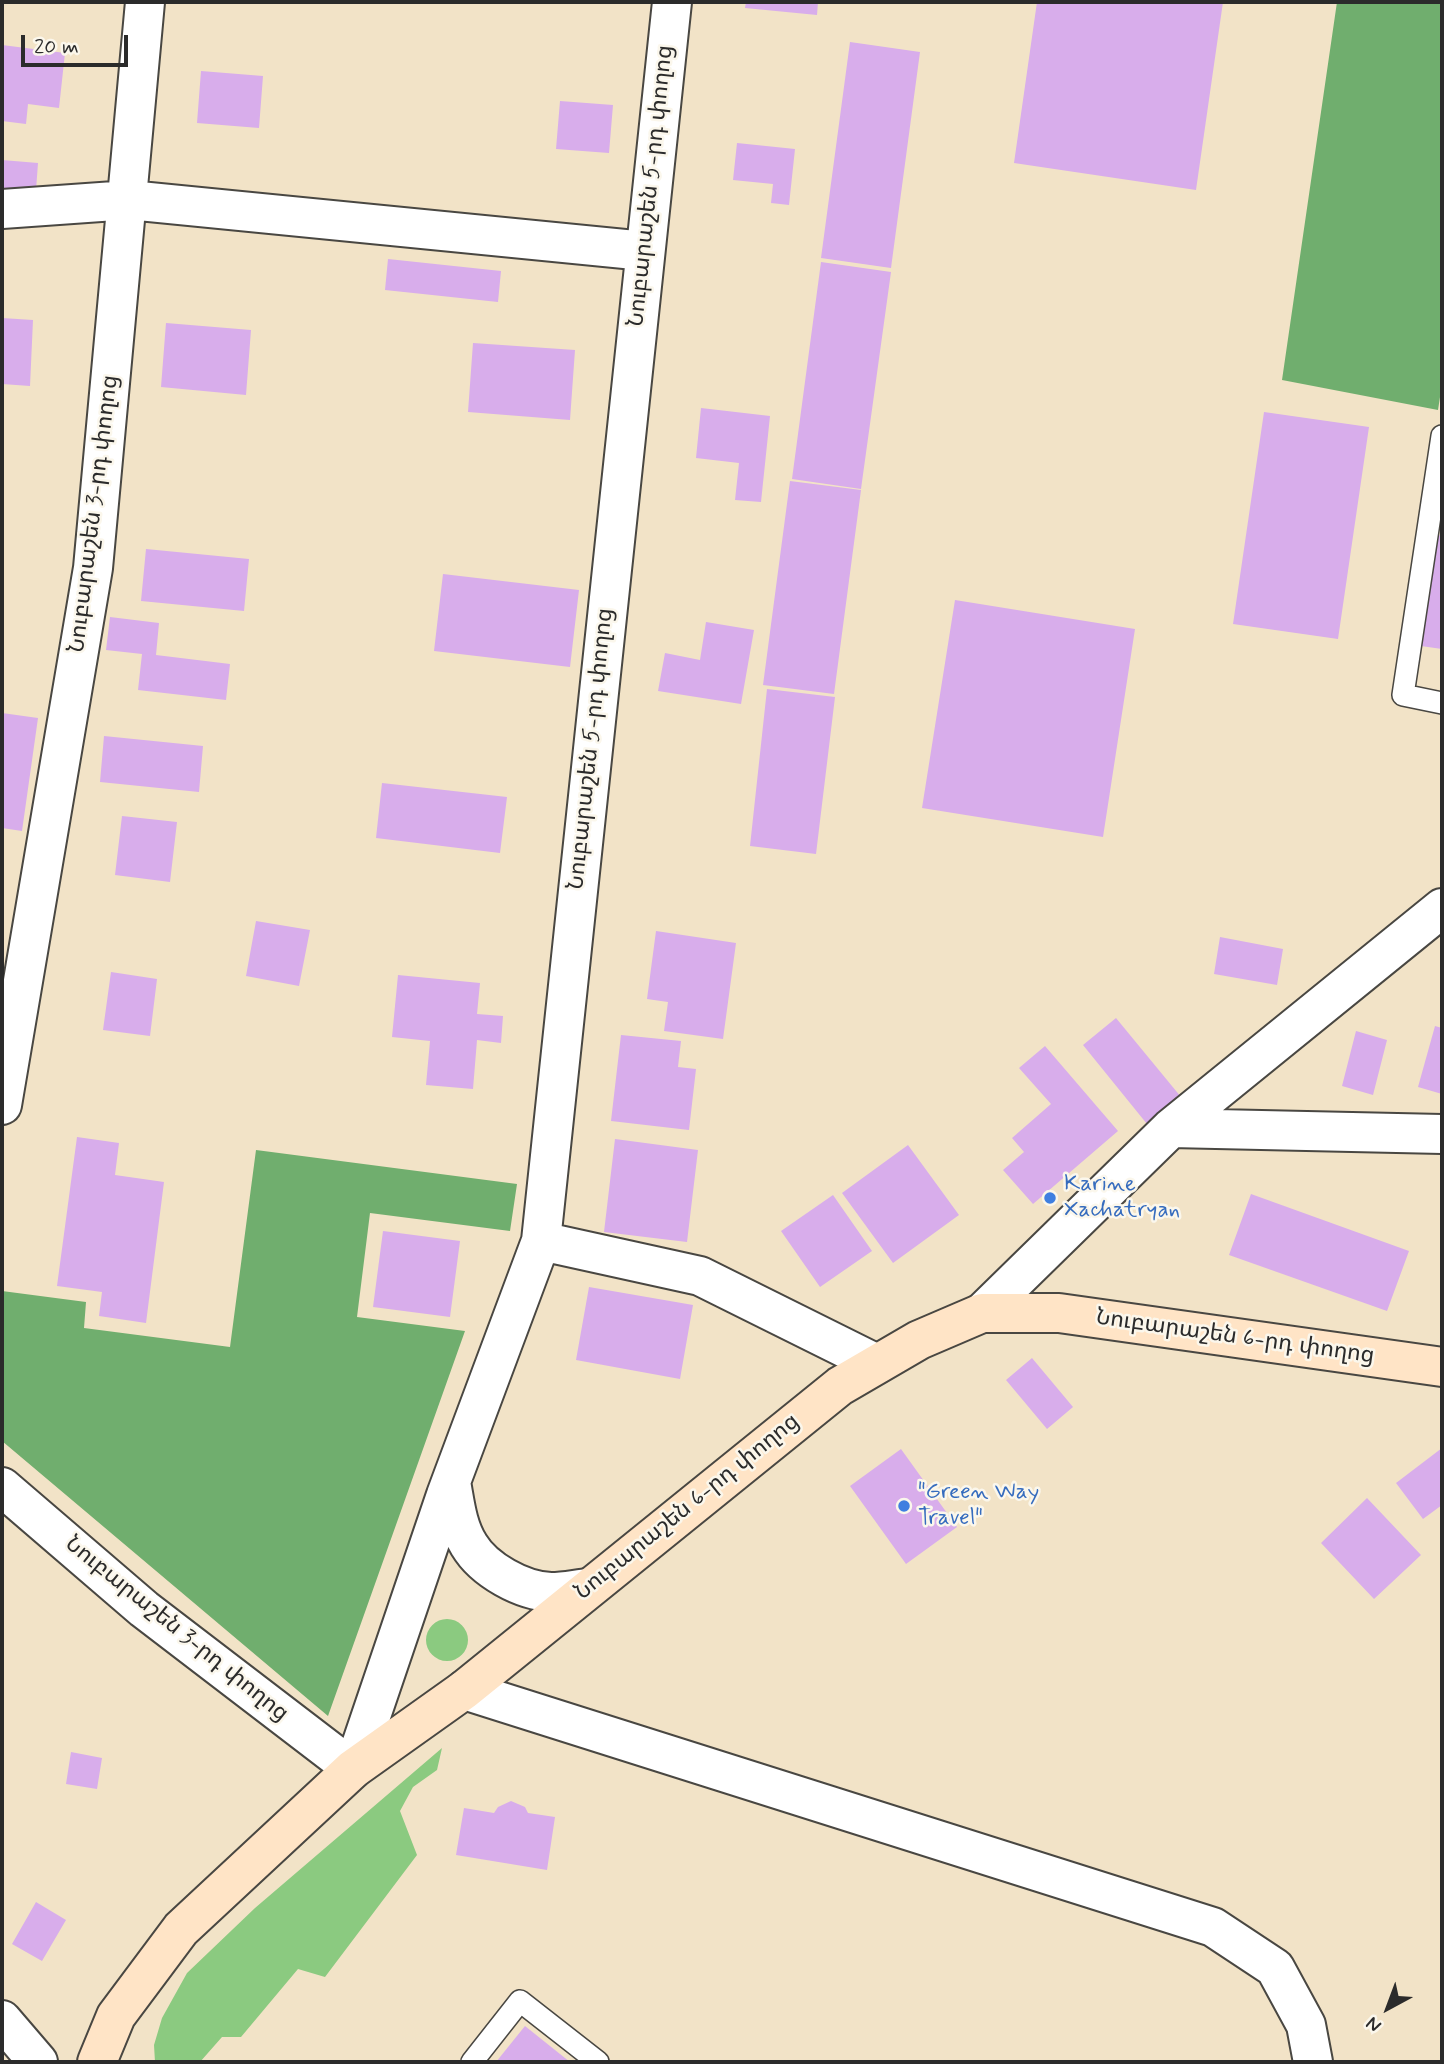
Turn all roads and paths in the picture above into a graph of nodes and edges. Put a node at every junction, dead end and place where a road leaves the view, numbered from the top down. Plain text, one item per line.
1 (145, 2) edge
2 (672, 2) edge
3 (129, 200) junction
4 (2, 209) edge
5 (645, 251) junction
6 (1442, 436) edge
7 (1442, 703) edge
8 (1442, 908) edge
9 (2, 1105) edge
10 (1171, 1128) junction
11 (1442, 1134) edge
12 (541, 1241) junction
13 (982, 1313) junction
14 (877, 1364) junction
15 (1442, 1367) edge
16 (451, 1482) junction
17 (2, 1487) edge
18 (589, 1588) junction
19 (464, 1690) junction
20 (353, 1769) junction
21 (2, 2020) edge
22 (38, 2062) edge
23 (97, 2062) edge
24 (472, 2062) edge
25 (598, 2062) edge
26 (1313, 2062) edge

1 - 3 street, Նուբարաշեն 3-րդ փողոց
2 - 5 street, Նուբարաշեն 5-րդ փողոց
3 - 4 street
3 - 5 street
3 - 9 street, Նուբարաշեն 3-րդ փողոց
5 - 12 street, Նուբարաշեն 5-րդ փողոց
6 - 7 lane
8 - 10 street
10 - 11 street
10 - 13 street
12 - 14 street
12 - 16 street, Նուբարաշեն 5-րդ փողոց
13 - 14 main road, Նուբարաշեն 6-րդ փողոց
13 - 15 main road, Նուբարաշեն 6-րդ փողոց
14 - 18 main road, Նուբարաշեն 6-րդ փողոց
16 - 18 street
16 - 20 street, Նուբարաշեն 5-րդ փողոց
17 - 20 street, Նուբարաշեն 3-րդ փողոց
18 - 19 main road, Նուբարաշեն 6-րդ փողոց
19 - 20 main road, Նուբարաշեն 6-րդ փողոց
19 - 26 street
20 - 23 main road, Նուբարաշեն 6-րդ փողոց
21 - 22 street
24 - 25 lane

